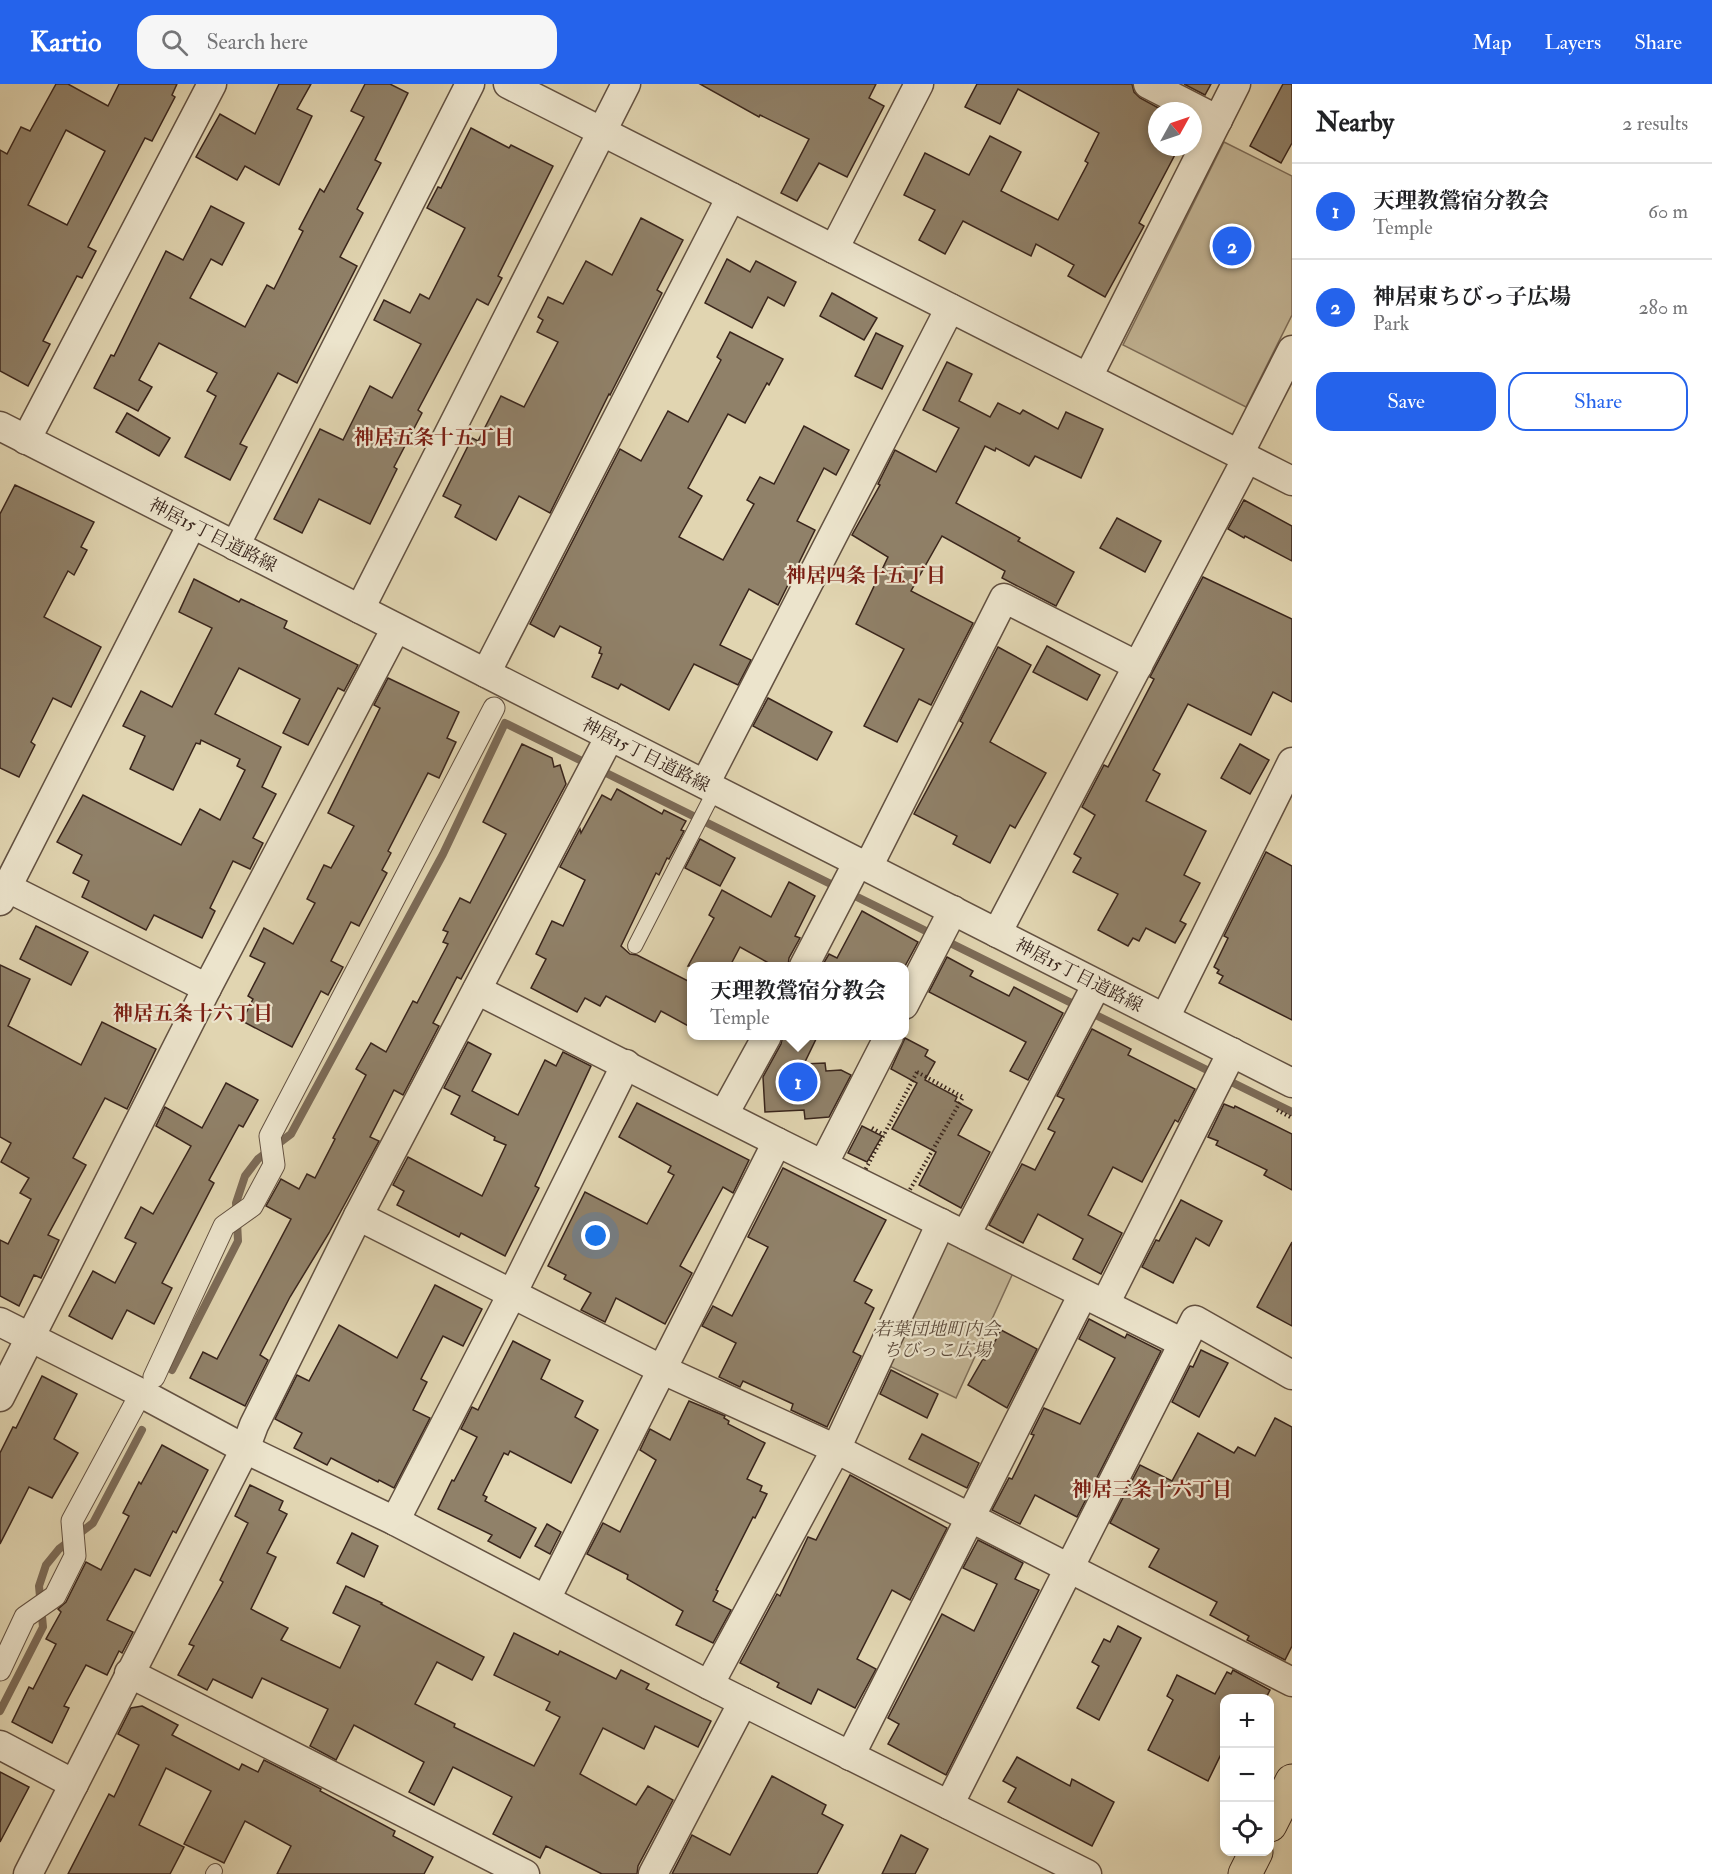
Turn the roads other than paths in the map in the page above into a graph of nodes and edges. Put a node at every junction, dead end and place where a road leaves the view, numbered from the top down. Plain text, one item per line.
1 (212, 84) edge
2 (470, 84) edge
3 (508, 84) edge
4 (626, 84) edge
5 (919, 84) edge
6 (1148, 84) edge
7 (1236, 84) edge
8 (1218, 120) junction
9 (602, 131) junction
10 (731, 197) junction
11 (834, 249) junction
12 (950, 308) junction
13 (1292, 350) edge
14 (1088, 377) junction
15 (0, 426) edge
16 (26, 440) junction
17 (1243, 456) junction
18 (1292, 480) edge
19 (192, 524) junction
20 (235, 546) junction
21 (360, 609) junction
22 (396, 628) junction
23 (1138, 666) junction
24 (486, 673) junction
25 (494, 708) dead end
26 (610, 736) junction
27 (1292, 762) edge
28 (710, 787) junction
29 (863, 865) junction
30 (2, 891) edge
31 (953, 910) junction
32 (997, 933) junction
33 (635, 946) dead end
34 (806, 962) edge
35 (1097, 984) junction
36 (207, 988) junction
37 (477, 990) junction
38 (909, 995) edge
39 (1165, 1018) junction
40 (764, 1040) edge
41 (886, 1040) edge
42 (1232, 1052) junction
43 (626, 1064) junction
44 (1292, 1083) edge
45 (724, 1114) junction
46 (777, 1142) junction
47 (824, 1163) junction
48 (358, 1216) junction
49 (941, 1223) junction
50 (967, 1236) junction
51 (512, 1294) junction
52 (1094, 1299) junction
53 (0, 1322) edge
54 (30, 1337) junction
55 (1183, 1343) junction
56 (663, 1371) junction
57 (1292, 1375) edge
58 (147, 1385) junction
59 (0, 1397) edge
60 (244, 1449) junction
61 (836, 1449) junction
62 (970, 1519) junction
63 (395, 1521) junction
64 (1068, 1568) junction
65 (546, 1599) junction
66 (0, 1670) edge
67 (129, 1673) junction
68 (1292, 1682) edge
69 (709, 1685) junction
70 (743, 1702) junction
71 (0, 1745) edge
72 (850, 1756) junction
73 (1292, 1781) edge
74 (74, 1784) junction
75 (949, 1805) junction
76 (1274, 1815) edge
77 (1254, 1856) edge
78 (28, 1874) edge
79 (525, 1874) edge
80 (653, 1874) edge
81 (1087, 1874) edge
82 (1245, 1874) edge

1 - 16 street
2 - 20 street
3 - 9 street
4 - 9 street
5 - 11 street
6 - 8 street
7 - 8 street
8 - 14 street
9 - 10 street
9 - 21 street
10 - 11 street
10 - 24 street
11 - 12 street
12 - 14 street
12 - 28 street
13 - 17 street
14 - 17 street
15 - 16 street, 神居15丁目道路線
16 - 19 street, 神居15丁目道路線
17 - 18 street
17 - 23 street
19 - 20 street, 神居15丁目道路線
19 - 30 street
20 - 21 street, 神居15丁目道路線
21 - 22 street, 神居15丁目道路線
22 - 24 street, 神居15丁目道路線
22 - 36 street
23 - 29 street
23 - 32 street
24 - 26 street, 神居15丁目道路線
25 - 58 street
26 - 28 street, 神居15丁目道路線
26 - 37 street
27 - 39 street
28 - 29 street, 神居15丁目道路線
28 - 33 lane
29 - 31 street, 神居15丁目道路線
29 - 34 street
30 - 36 street
31 - 32 street, 神居15丁目道路線
31 - 38 street
32 - 35 street, 神居15丁目道路線
35 - 39 street, 神居15丁目道路線
35 - 50 street
36 - 54 street
37 - 43 street
37 - 48 street
39 - 42 street, 神居15丁目道路線
40 - 45 street
41 - 47 street
42 - 44 street, 神居15丁目道路線
42 - 52 street
43 - 45 street
43 - 51 street
45 - 46 street
46 - 47 street
46 - 56 street
47 - 49 street
48 - 51 street
48 - 60 street
49 - 50 street
49 - 61 street
50 - 52 street
51 - 56 street
51 - 63 street
52 - 55 street
52 - 62 street
53 - 54 street
54 - 58 street
54 - 59 street
55 - 57 street
55 - 64 street
56 - 61 street
56 - 65 street
58 - 60 street
58 - 66 street
60 - 63 street
60 - 67 street
61 - 62 street
61 - 69 street
62 - 64 street
62 - 72 street
63 - 65 street
64 - 68 street
64 - 75 street
65 - 69 street
67 - 74 street
67 - 79 street
69 - 70 street
70 - 72 street
70 - 80 street
71 - 74 street
72 - 75 street
73 - 76 main road
74 - 78 street
75 - 81 street
77 - 82 main road

